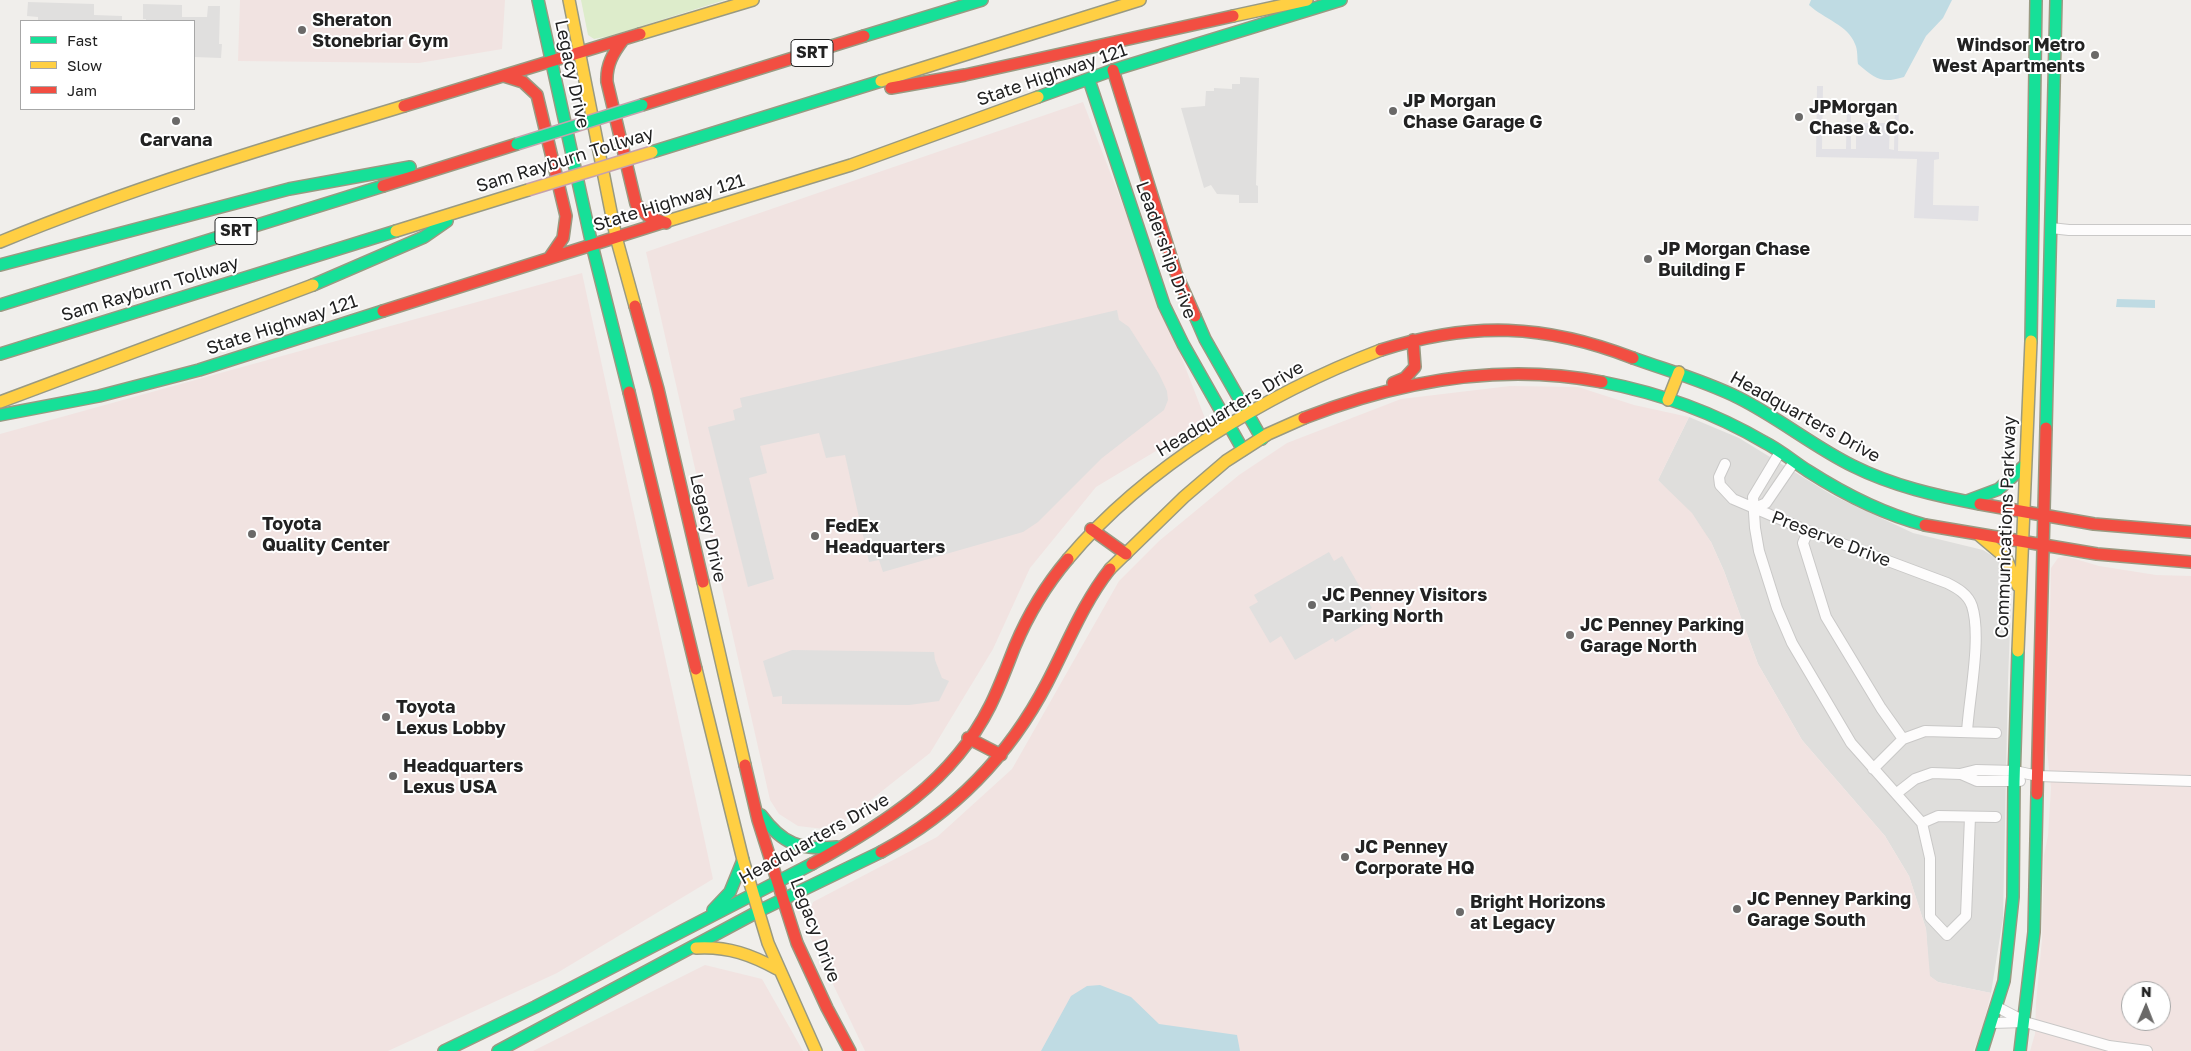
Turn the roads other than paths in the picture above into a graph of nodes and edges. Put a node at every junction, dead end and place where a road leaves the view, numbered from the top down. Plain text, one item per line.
1 (538, 0) edge
2 (568, 0) edge
3 (753, 0) edge
4 (982, 0) edge
5 (1140, 0) edge
6 (1307, 0) edge
7 (1341, 0) edge
8 (2036, 0) edge
9 (2056, 0) edge
10 (623, 40) junction
11 (580, 54) junction
12 (550, 62) junction
13 (1113, 70) junction
14 (504, 76) junction
15 (1089, 80) junction
16 (816, 101) junction
17 (471, 158) junction
18 (462, 211) junction
19 (666, 222) junction
20 (2052, 228) junction
21 (2191, 230) edge
22 (616, 237) junction
23 (0, 242) edge
24 (592, 245) junction
25 (550, 257) junction
26 (0, 265) edge
27 (0, 305) edge
28 (1413, 340) junction
29 (0, 354) edge
30 (1679, 372) junction
31 (1688, 392) junction
32 (1668, 400) junction
33 (1350, 401) junction
34 (0, 402) edge
35 (0, 415) edge
36 (1247, 415) junction
37 (1229, 426) junction
38 (1262, 439) junction
39 (1243, 450) junction
40 (1799, 450) junction
41 (1780, 452) junction
42 (1725, 464) dead end
43 (2024, 466) junction
44 (1964, 501) junction
45 (1755, 508) junction
46 (2024, 513) junction
47 (2043, 516) junction
48 (1092, 530) junction
49 (1808, 531) junction
50 (2191, 532) edge
51 (1979, 535) junction
52 (2023, 542) junction
53 (2042, 545) junction
54 (1126, 554) junction
55 (2191, 562) edge
56 (2021, 594) junction
57 (1967, 732) junction
58 (1996, 733) dead end
59 (968, 738) junction
60 (1903, 738) junction
61 (1001, 755) junction
62 (1873, 769) junction
63 (2015, 776) junction
64 (2038, 776) junction
65 (2191, 780) edge
66 (1897, 794) junction
67 (755, 805) junction
68 (1970, 817) junction
69 (1996, 817) dead end
70 (1922, 823) junction
71 (844, 846) junction
72 (743, 860) junction
73 (778, 882) junction
74 (753, 894) junction
75 (784, 899) junction
76 (758, 912) junction
77 (698, 922) junction
78 (687, 949) junction
79 (779, 970) junction
80 (1997, 1007) junction
81 (2025, 1022) junction
82 (1992, 1023) junction
83 (444, 1051) edge
84 (498, 1051) edge
85 (816, 1051) edge
86 (850, 1051) edge
87 (1982, 1051) edge
88 (2020, 1051) edge
89 (2146, 1051) edge

1 - 12 main road, Legacy Drive
2 - 11 main road, Legacy Drive
3 - 10 main road
4 - 17 main road, Sam Rayburn Tollway / SRT, bridge
5 - 16 main road, Sam Rayburn Tollway
6 - 16 main road
7 - 13 main road, State Highway 121
8 - 43 main road, Communications Parkway
9 - 20 main road, Communications Parkway
10 - 11 main road
10 - 19 main road
11 - 12 main road
11 - 22 main road, Legacy Drive
12 - 14 main road
12 - 24 main road, Legacy Drive
13 - 15 main road, State Highway 121
13 - 36 main road, Leadership Drive
14 - 23 main road
14 - 25 main road
15 - 19 main road, State Highway 121
15 - 37 main road, Leadership Drive
16 - 18 main road, Sam Rayburn Tollway, bridge
17 - 26 main road
17 - 27 main road, Sam Rayburn Tollway / SRT
18 - 29 main road, Sam Rayburn Tollway
18 - 34 main road
19 - 22 main road, State Highway 121
20 - 21 street
20 - 47 main road, Communications Parkway
22 - 24 main road, State Highway 121
22 - 67 main road, Legacy Drive
24 - 25 main road, State Highway 121
24 - 72 main road, Legacy Drive
25 - 35 main road, State Highway 121
28 - 30 main road, Headquarters Drive
28 - 33 main road
28 - 36 main road, Headquarters Drive
30 - 31 main road, Headquarters Drive
30 - 32 main road
31 - 32 main road, Headquarters Drive
31 - 40 main road, Headquarters Drive
31 - 41 main road, Headquarters Drive
32 - 33 main road, Headquarters Drive
33 - 38 main road, Headquarters Drive
36 - 37 main road, Headquarters Drive
36 - 38 main road, Leadership Drive
37 - 39 main road, Leadership Drive
37 - 48 main road, Headquarters Drive
38 - 39 main road, Headquarters Drive
39 - 54 main road, Headquarters Drive
40 - 41 main road
40 - 41 main road, Headquarters Drive
40 - 44 main road, Headquarters Drive
40 - 45 street
40 - 51 main road, Headquarters Drive
41 - 45 street
42 - 45 street, Preserve Drive
43 - 44 main road
43 - 46 main road, Communications Parkway
44 - 46 main road, Headquarters Drive
45 - 49 street, Preserve Drive
45 - 62 street
46 - 47 main road, Headquarters Drive
46 - 52 main road, Communications Parkway
47 - 50 main road, Headquarters Drive
47 - 53 main road, Communications Parkway
48 - 54 main road
48 - 59 main road, Headquarters Drive
49 - 57 street, Preserve Drive
49 - 60 street
51 - 52 main road, Headquarters Drive
51 - 56 main road
52 - 53 main road, Headquarters Drive
52 - 56 main road, Communications Parkway
53 - 55 main road, Headquarters Drive
53 - 64 main road, Communications Parkway
54 - 61 main road, Headquarters Drive
56 - 63 main road, Communications Parkway
57 - 58 street
57 - 60 street
59 - 61 main road
59 - 71 main road, Headquarters Drive
60 - 62 street
61 - 75 main road, Headquarters Drive
62 - 66 street
63 - 64 street
63 - 66 street
63 - 80 main road, Communications Parkway
64 - 65 street
64 - 81 main road, Communications Parkway
66 - 70 street
67 - 71 main road
67 - 73 main road, Legacy Drive
68 - 69 street
68 - 70 street
68 - 70 street
71 - 73 main road, Headquarters Drive
72 - 74 main road, Legacy Drive
72 - 77 main road
73 - 74 main road, Headquarters Drive
73 - 75 main road, Legacy Drive
74 - 76 main road, Legacy Drive
74 - 77 main road, Headquarters Drive
75 - 76 main road, Headquarters Drive
75 - 86 main road, Legacy Drive
76 - 78 main road, Headquarters Drive
76 - 79 main road, Legacy Drive
77 - 83 main road, Headquarters Drive
78 - 79 main road
78 - 84 main road, Headquarters Drive
79 - 85 main road, Legacy Drive
80 - 81 street
80 - 82 main road, Communications Parkway
81 - 82 street
81 - 88 main road, Communications Parkway
81 - 89 street
82 - 87 main road, Communications Parkway

